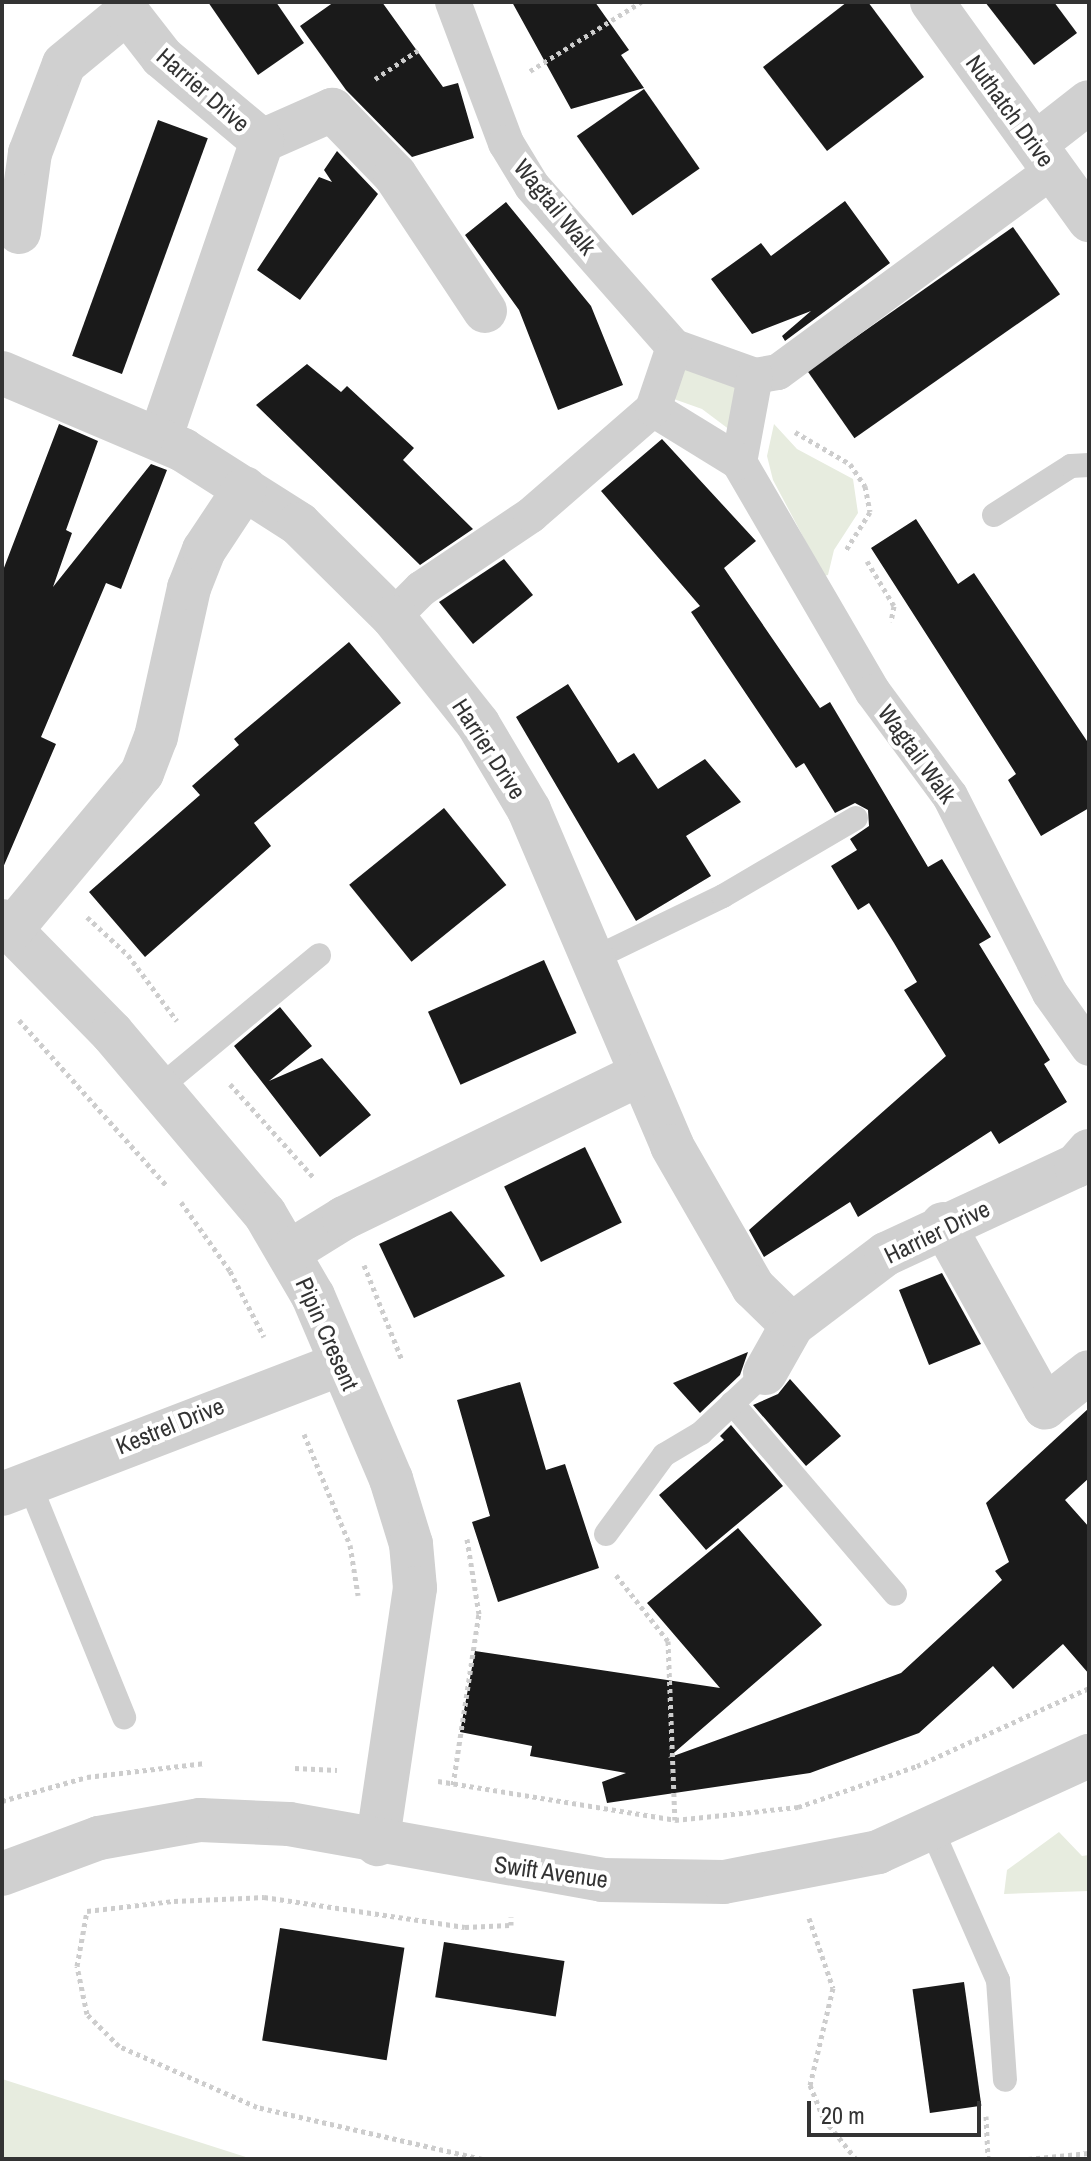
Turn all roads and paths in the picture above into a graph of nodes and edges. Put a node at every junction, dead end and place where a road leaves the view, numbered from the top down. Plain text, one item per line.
1 (641, 2) edge
2 (932, 2) edge
3 (459, 11) edge
4 (492, 95) junction
5 (343, 101) junction
6 (1089, 102) edge
7 (262, 141) junction
8 (1044, 157) junction
9 (1089, 220) edge
10 (19, 232) dead end
11 (485, 311) dead end
12 (674, 347) junction
13 (2, 373) edge
14 (766, 374) junction
15 (653, 409) junction
16 (161, 436) junction
17 (739, 462) junction
18 (1089, 465) edge
19 (245, 488) junction
20 (994, 515) dead end
21 (821, 603) junction
22 (393, 617) junction
23 (856, 818) dead end
24 (7, 925) edge
25 (319, 955) dead end
26 (597, 957) junction
27 (1089, 1048) edge
28 (639, 1075) junction
29 (159, 1088) junction
30 (1089, 1151) edge
31 (943, 1224) junction
32 (289, 1252) junction
33 (792, 1325) junction
34 (340, 1364) junction
35 (1089, 1372) edge
36 (765, 1373) joint
37 (732, 1403) junction
38 (9, 1490) edge
39 (606, 1534) joint
40 (895, 1594) dead end
41 (1089, 1688) edge
42 (124, 1717) dead end
43 (1089, 1756) edge
44 (453, 1785) dead end
45 (675, 1820) junction
46 (932, 1830) junction
47 (377, 1844) junction
48 (520, 1870) junction
49 (799, 1870) junction
50 (2, 1874) edge
51 (1005, 2080) dead end
52 (1089, 2153) edge
53 (482, 2159) edge
54 (856, 2159) edge
55 (1028, 2159) edge

1 - 4 path
2 - 8 street, Nuthatch Drive
3 - 4 street, Wagtail Walk
3 - 5 path
4 - 12 street, Wagtail Walk
5 - 7 street, Harrier Drive
5 - 11 street
6 - 8 street
7 - 10 street, Harrier Drive
7 - 16 street, Harrier Drive
8 - 9 street, Nuthatch Drive
8 - 14 street
12 - 14 street, Wagtail Walk
12 - 15 street
13 - 16 street, Harrier Drive
14 - 17 street
14 - 21 path
15 - 17 street, Wagtail Walk
15 - 22 street
16 - 19 street, Harrier Drive
17 - 21 street, Wagtail Walk
18 - 20 lane
19 - 22 street, Harrier Drive
19 - 24 street
21 - 27 street, Wagtail Walk
22 - 26 street, Harrier Drive
23 - 26 lane
24 - 29 street, Pipin Cresent
25 - 29 lane
26 - 28 street, Harrier Drive
28 - 32 street
28 - 33 street, Harrier Drive
29 - 32 street, Pipin Cresent
30 - 31 street, Harrier Drive
31 - 33 street, Harrier Drive
31 - 35 street
32 - 34 street, Pipin Cresent
33 - 36 street, Harrier Drive
34 - 38 street, Kestrel Drive
34 - 47 street, Pipin Cresent
36 - 37 lane
37 - 39 lane
37 - 40 lane
38 - 42 lane
39 - 45 path
41 - 45 path
43 - 46 street, Swift Avenue
44 - 45 path
46 - 49 street, Swift Avenue
46 - 51 lane
47 - 48 street, Swift Avenue
47 - 50 street, Swift Avenue
48 - 49 street, Swift Avenue
48 - 53 path
49 - 54 path
52 - 55 path

